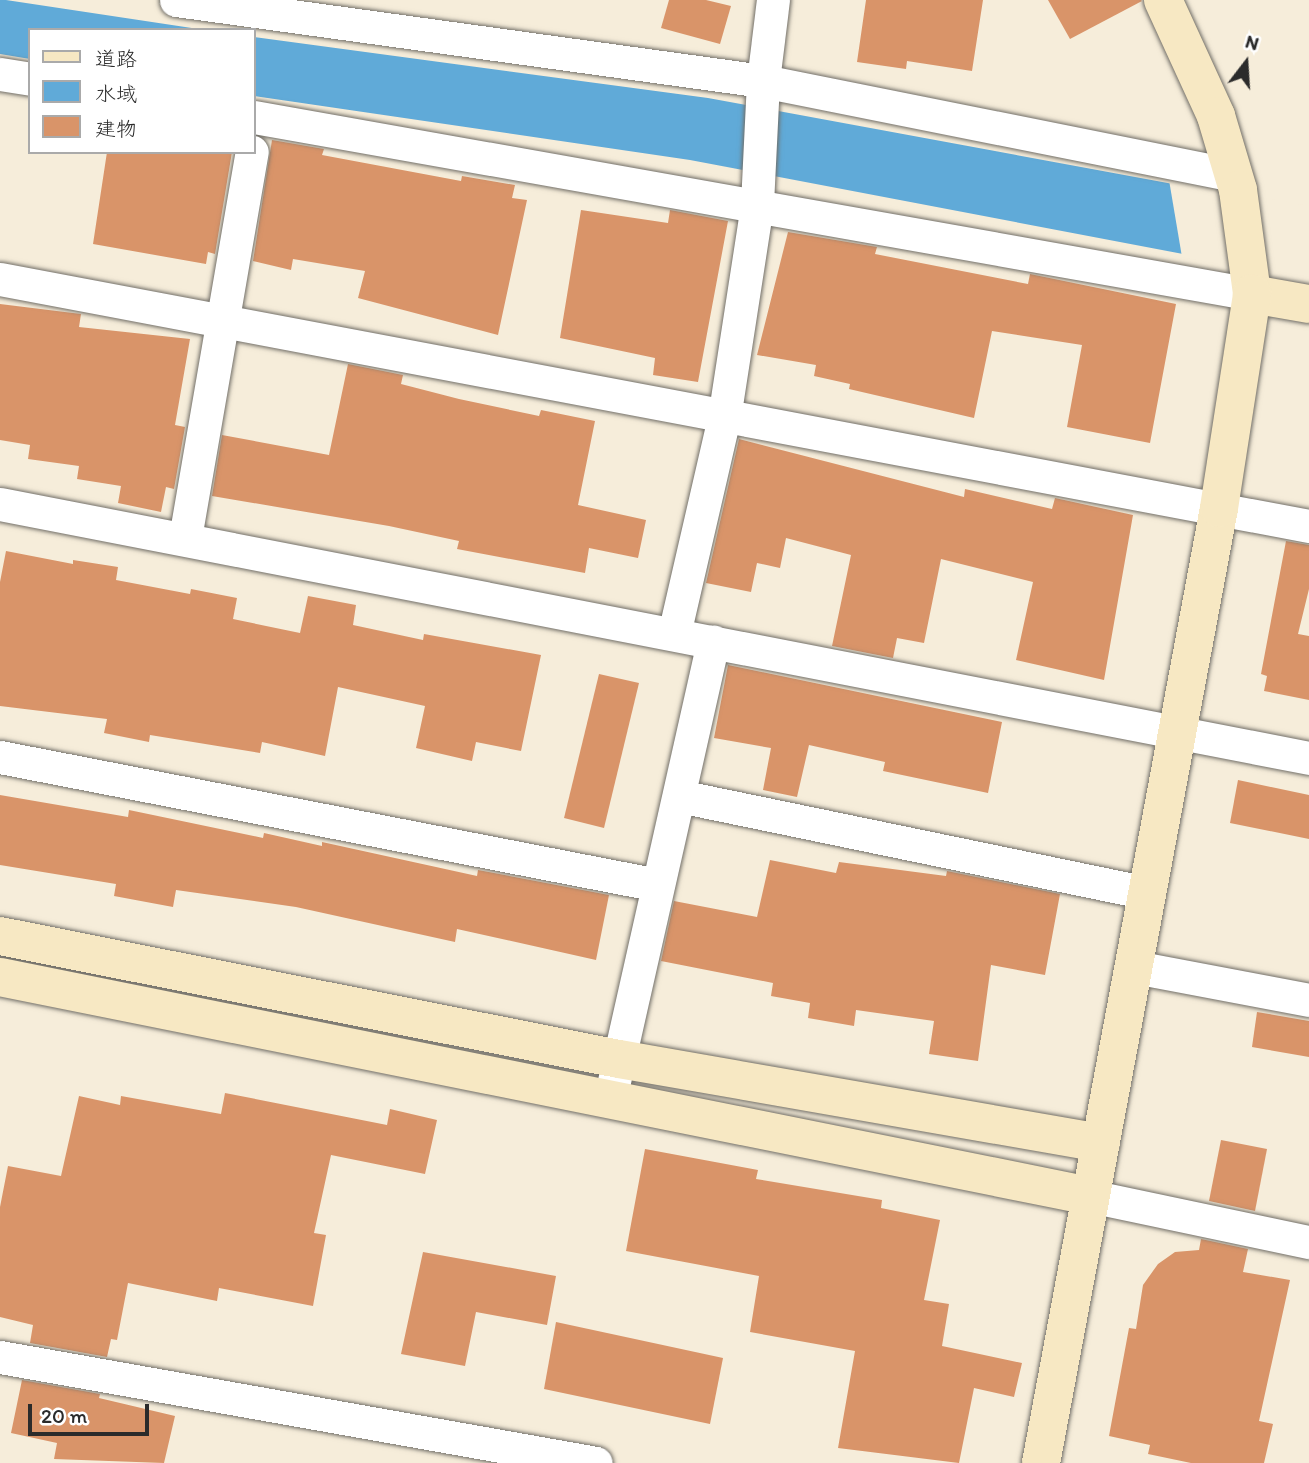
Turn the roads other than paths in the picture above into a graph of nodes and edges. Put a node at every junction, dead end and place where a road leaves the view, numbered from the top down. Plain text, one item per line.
1 (176, 0) edge
2 (773, 0) edge
3 (1163, 0) edge
4 (0, 74) edge
5 (28, 79) edge
6 (763, 81) junction
7 (256, 127) edge
8 (253, 154) edge
9 (1235, 182) junction
10 (757, 204) junction
11 (0, 279) edge
12 (1252, 286) junction
13 (1309, 304) edge
14 (219, 322) junction
15 (724, 418) junction
16 (0, 505) edge
17 (1219, 508) junction
18 (1309, 526) edge
19 (185, 538) junction
20 (674, 634) junction
21 (713, 641) junction
22 (1178, 734) junction
23 (0, 757) edge
24 (1309, 758) edge
25 (679, 796) junction
26 (658, 885) junction
27 (1149, 892) junction
28 (0, 936) edge
29 (1135, 967) junction
30 (0, 977) edge
31 (1309, 999) edge
32 (619, 1059) junction
33 (610, 1099) junction
34 (1101, 1143) junction
35 (1090, 1196) junction
36 (1309, 1242) edge
37 (0, 1357) edge
38 (501, 1454) edge
39 (596, 1463) edge
40 (1041, 1463) edge

1 - 6 street
2 - 6 street
3 - 9 street
4 - 5 street
6 - 9 street
6 - 10 street
7 - 10 street
8 - 14 street
9 - 12 street
10 - 12 street
10 - 15 street
11 - 14 street
12 - 13 street
12 - 17 street
14 - 15 street
14 - 19 street
15 - 17 street
15 - 20 street
16 - 19 street
17 - 18 street
17 - 22 street
19 - 20 street
20 - 21 street
21 - 22 street
21 - 25 street
22 - 24 street
22 - 27 street
23 - 26 street
25 - 26 street
25 - 27 street
26 - 32 street
27 - 29 street
28 - 32 street
29 - 31 street
29 - 34 street
30 - 33 street
32 - 33 street
32 - 34 street
33 - 35 street
34 - 35 street
35 - 36 street
35 - 40 street
37 - 38 street
38 - 39 street

